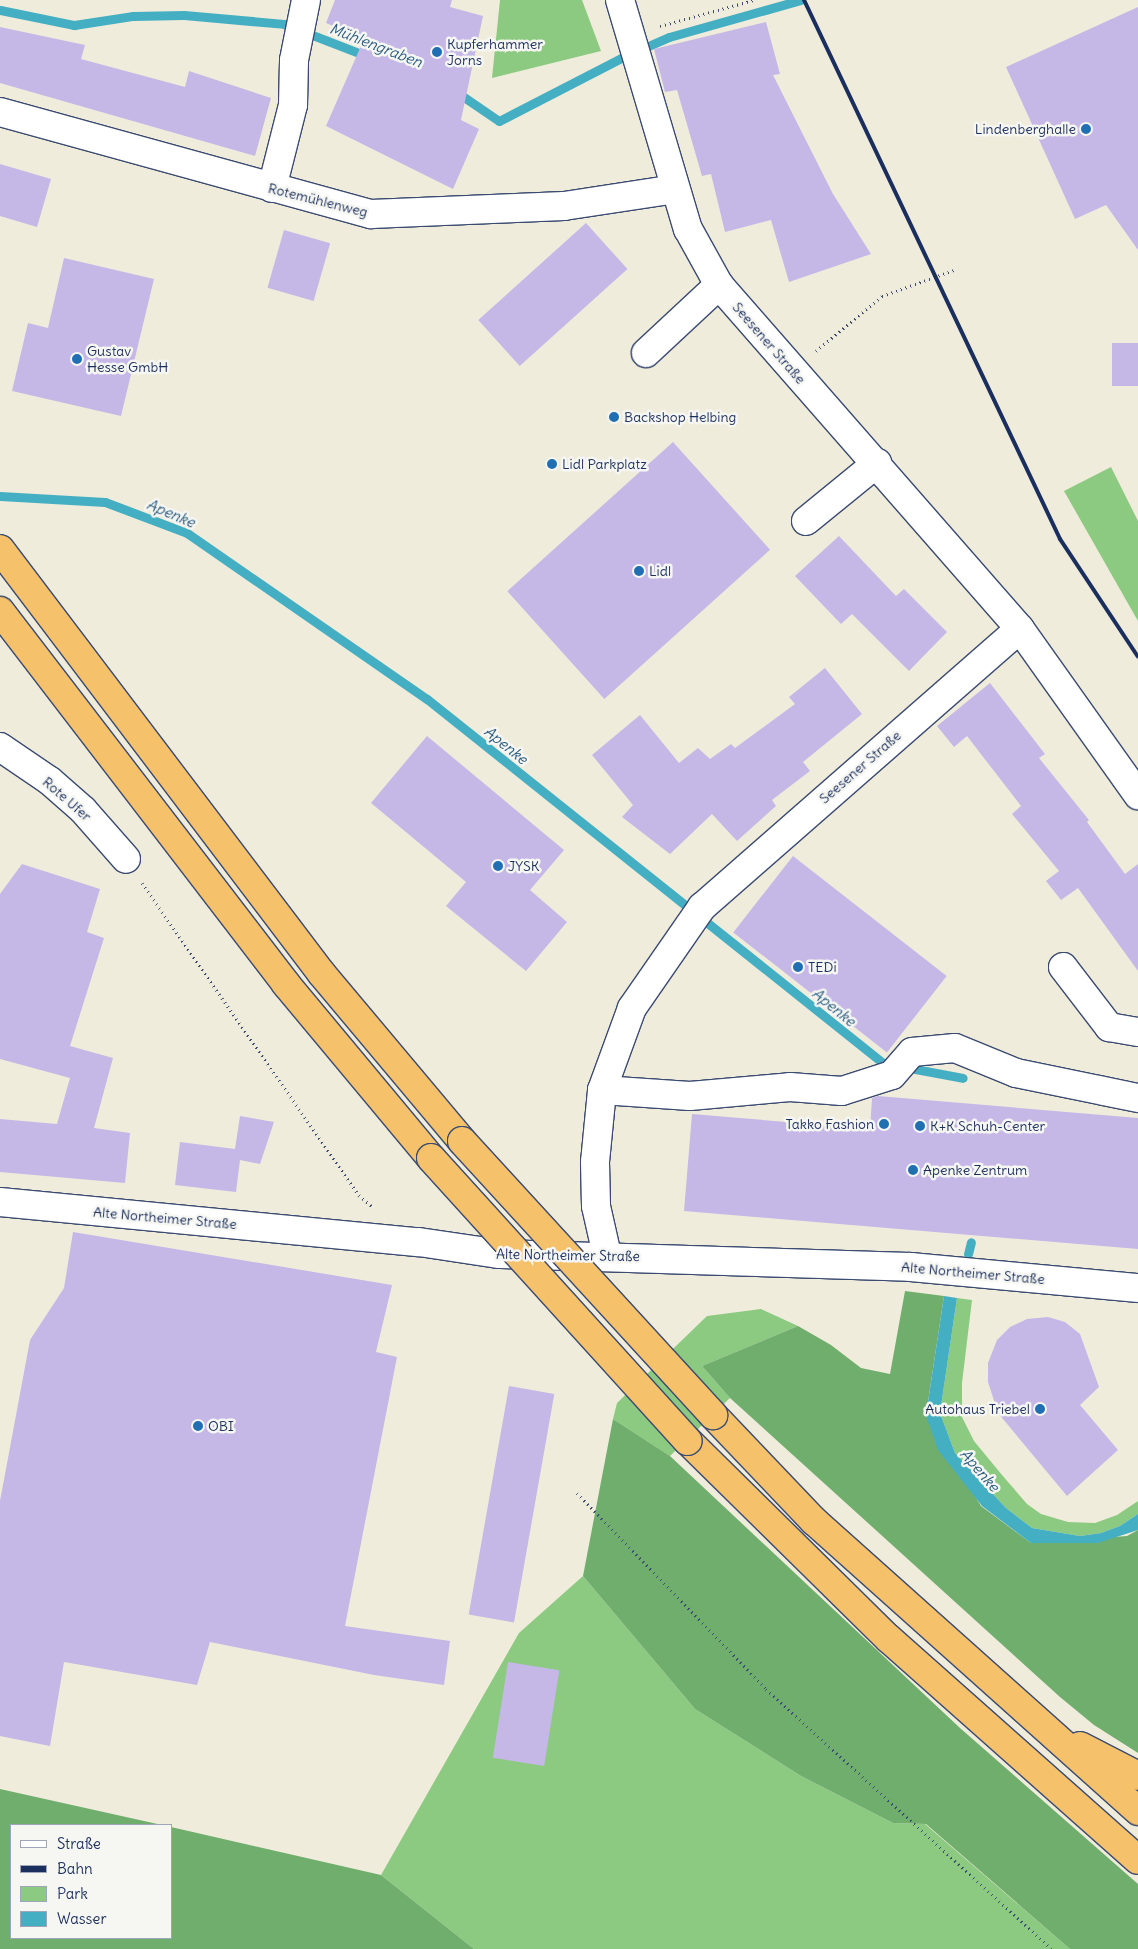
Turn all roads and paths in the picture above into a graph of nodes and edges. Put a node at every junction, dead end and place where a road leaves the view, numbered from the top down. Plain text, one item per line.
1 (620, 0) edge
2 (754, 0) edge
3 (305, 5) edge
4 (632, 34) junction
5 (0, 112) edge
6 (272, 188) junction
7 (675, 189) junction
8 (954, 270) dead end
9 (719, 284) junction
10 (646, 353) dead end
11 (794, 372) junction
12 (877, 463) junction
13 (806, 521) dead end
14 (0, 550) edge
15 (0, 610) edge
16 (1020, 629) junction
17 (0, 747) edge
18 (1138, 795) edge
19 (126, 859) joint
20 (1063, 968) dead end
21 (1138, 1032) edge
22 (602, 1090) junction
23 (1138, 1098) edge
24 (0, 1202) edge
25 (382, 1213) dead end
26 (607, 1255) junction
27 (1138, 1288) edge
28 (577, 1493) dead end
29 (1041, 1725) junction
30 (1138, 1776) edge
31 (1138, 1811) edge
32 (1138, 1860) edge
33 (1052, 1949) edge

1 - 4 street, Seesener Straße
2 - 4 path
3 - 6 street
4 - 7 street, Seesener Straße
5 - 6 street, Rotemühlenweg
6 - 7 street, Rotemühlenweg
7 - 9 street, Seesener Straße
8 - 11 path
9 - 10 street
9 - 11 street, Seesener Straße
11 - 12 street, Seesener Straße
12 - 13 street
12 - 16 street, Seesener Straße
14 - 29 highway, bridge
15 - 32 highway, bridge
16 - 18 street, Seesener Straße
16 - 22 street, Seesener Straße
17 - 19 street, Rote Ufer
19 - 25 path
20 - 21 street
22 - 23 street
22 - 26 street, Seesener Straße
24 - 26 street, Alte Northeimer Straße
26 - 27 street, Alte Northeimer Straße
28 - 33 path
29 - 30 highway
29 - 31 highway

